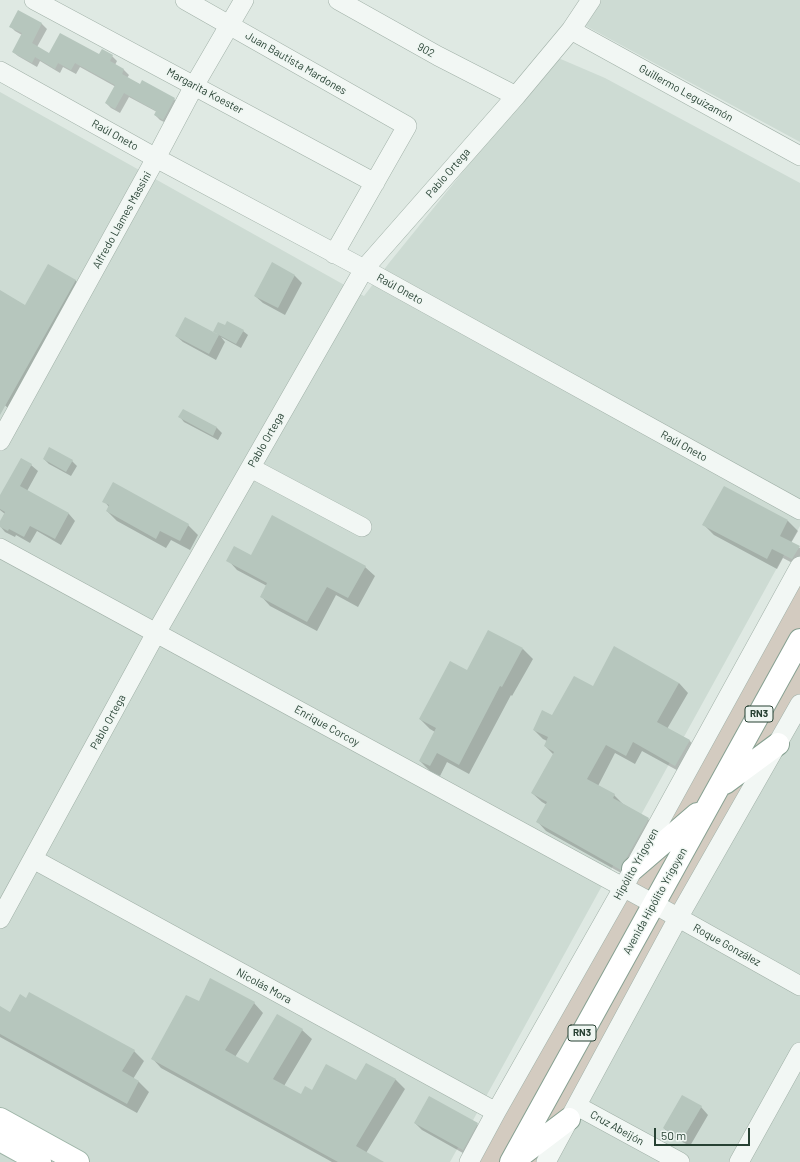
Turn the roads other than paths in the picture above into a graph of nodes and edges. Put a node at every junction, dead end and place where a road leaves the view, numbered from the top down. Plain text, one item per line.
1 (34, 0) edge
2 (185, 0) edge
3 (244, 0) edge
4 (338, 0) edge
5 (591, 0) edge
6 (230, 25) junction
7 (571, 30) junction
8 (0, 71) edge
9 (194, 86) junction
10 (516, 96) junction
11 (800, 156) edge
12 (156, 158) junction
13 (375, 183) junction
14 (334, 254) junction
15 (364, 269) junction
16 (0, 441) edge
17 (251, 468) junction
18 (800, 510) edge
19 (362, 527) dead end
20 (0, 548) edge
21 (800, 566) edge
22 (156, 633) junction
23 (800, 640) edge
24 (800, 704) edge
25 (788, 737) edge
26 (715, 795) junction
27 (33, 859) junction
28 (628, 878) junction
29 (654, 904) junction
30 (678, 918) junction
31 (0, 919) edge
32 (800, 986) edge
33 (800, 1052) edge
34 (496, 1112) junction
35 (573, 1112) junction
36 (0, 1119) edge
37 (0, 1140) edge
38 (40, 1162) edge
39 (78, 1162) edge
40 (470, 1162) edge
41 (511, 1162) edge
42 (546, 1162) edge
43 (680, 1162) edge
44 (739, 1162) edge

1 - 9 street, Margarita Koester
2 - 6 street, Juan Bautista Mardones
3 - 6 street, Alfredo Llames Massini
4 - 10 street, 902
5 - 7 street, Pablo Ortega
6 - 9 street, Alfredo Llames Massini
6 - 13 street, Juan Bautista Mardones
7 - 10 street, Pablo Ortega
7 - 11 street, Guillermo Leguizamón
8 - 12 street, Raúl Oneto
9 - 12 street, Alfredo Llames Massini
9 - 13 street, Margarita Koester
10 - 15 street, Pablo Ortega
12 - 14 street, Raúl Oneto
12 - 16 street, Alfredo Llames Massini
13 - 14 street
14 - 15 street, Raúl Oneto
15 - 17 street, Pablo Ortega
15 - 18 street, Raúl Oneto
17 - 19 street
17 - 22 street, Pablo Ortega
20 - 22 street, Enrique Corcoy
21 - 28 street, Hipólito Yrigoyen
22 - 27 street, Pablo Ortega
22 - 28 street, Enrique Corcoy
23 - 26 main road, Avenida Hipólito Yrigoyen / RN3
24 - 25 street
25 - 26 main road
25 - 30 street
26 - 28 main road
26 - 29 main road, Avenida Hipólito Yrigoyen / RN3
27 - 31 street, Pablo Ortega
27 - 34 street, Nicolás Mora
28 - 29 street, Enrique Corcoy
28 - 34 street, Hipólito Yrigoyen
29 - 30 street, Roque González
29 - 41 main road, Avenida Hipólito Yrigoyen / RN3
30 - 32 street, Roque González
30 - 35 street
33 - 44 street
34 - 40 street, Hipólito Yrigoyen
35 - 41 main road
35 - 42 street
35 - 43 street, Cruz Abeijón
36 - 39 main road
37 - 38 main road

